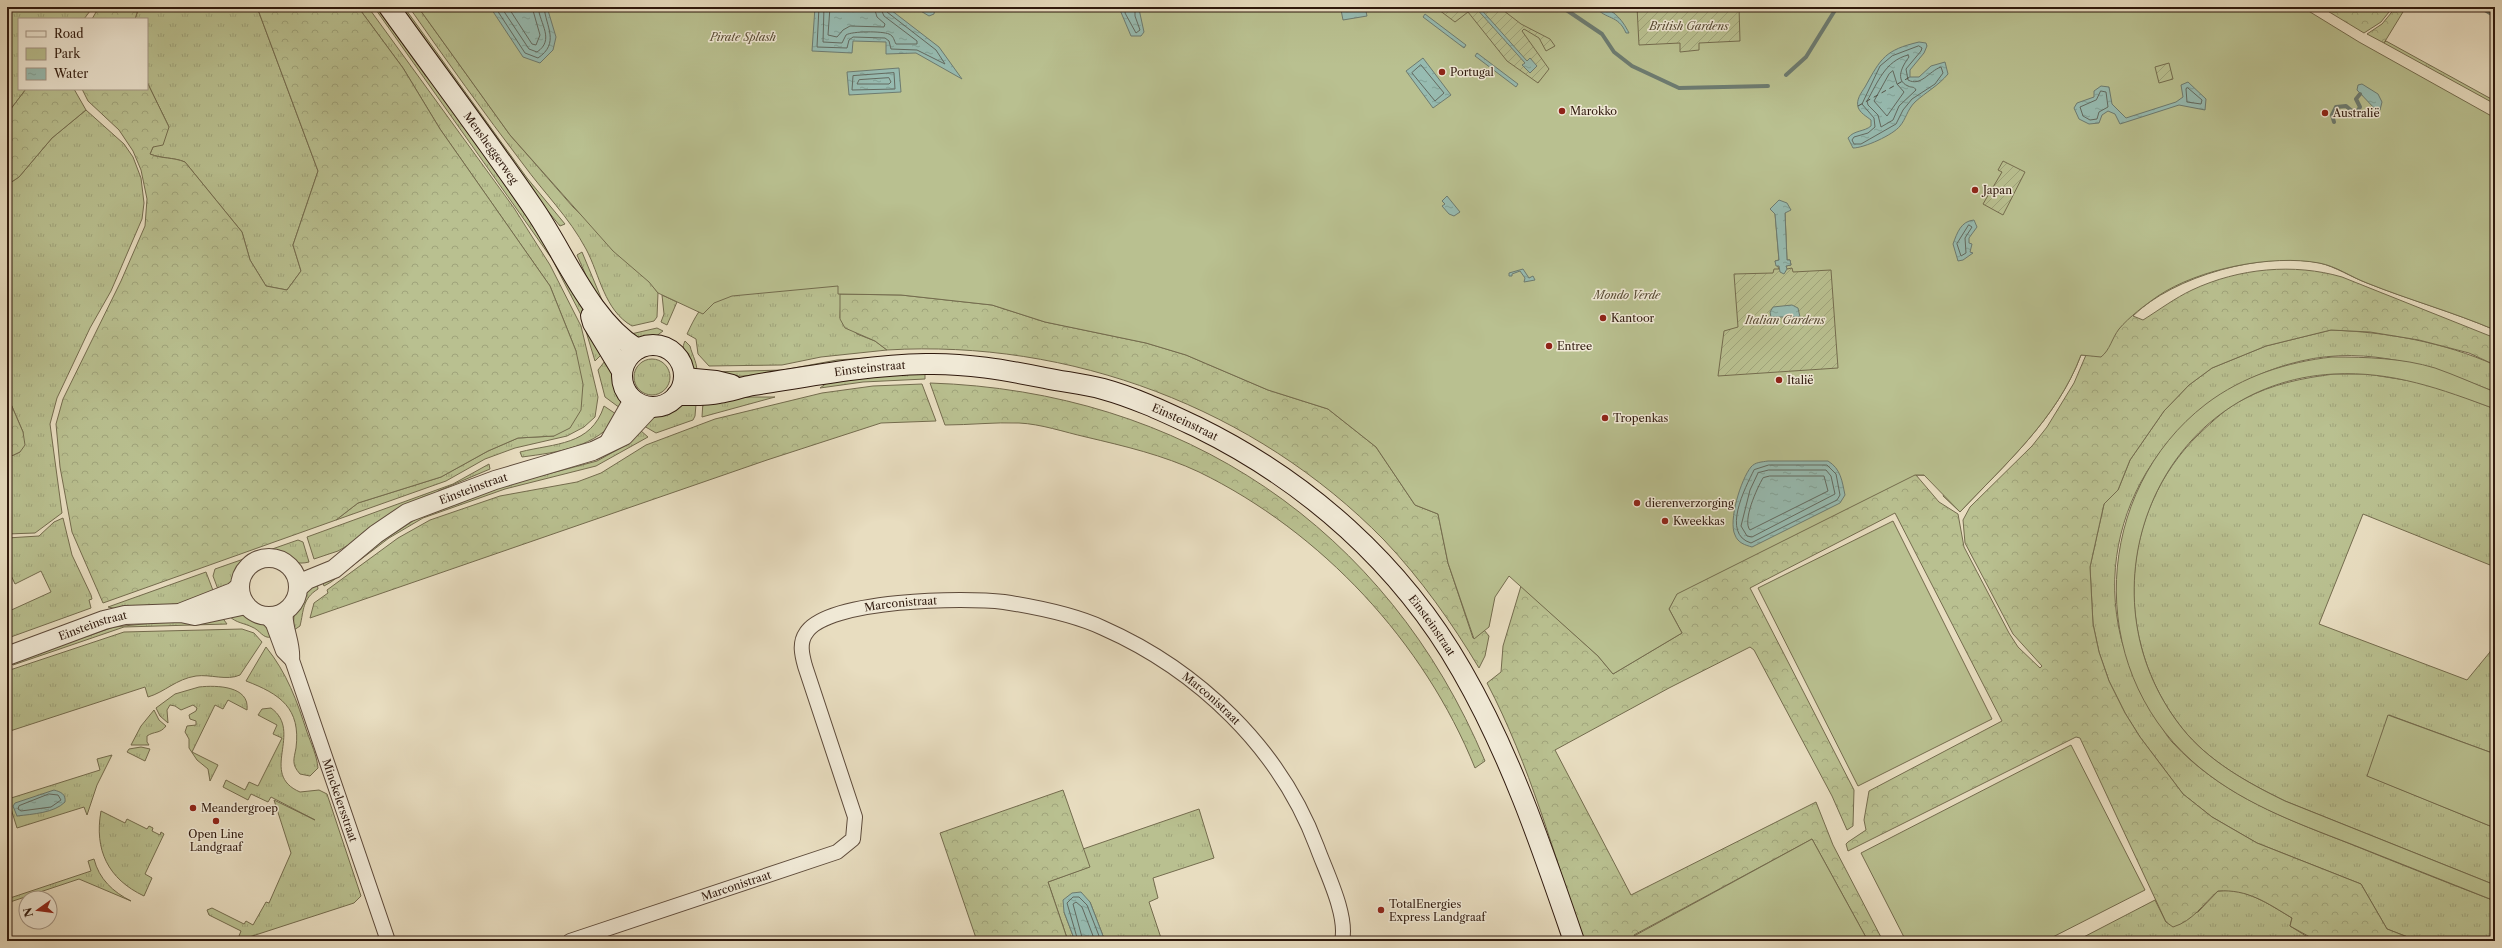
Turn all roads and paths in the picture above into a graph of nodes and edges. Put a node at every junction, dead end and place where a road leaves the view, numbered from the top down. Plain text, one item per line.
1 (389, 7) edge
2 (586, 294) junction
3 (637, 349) junction
4 (622, 371) junction
5 (681, 387) junction
6 (633, 400) junction
7 (651, 407) junction
8 (608, 443) junction
9 (348, 556) junction
10 (292, 570) junction
11 (240, 586) junction
12 (298, 588) junction
13 (246, 605) junction
14 (286, 610) junction
15 (181, 613) junction
16 (266, 616) junction
17 (7, 656) edge
18 (292, 660) junction
19 (1496, 740) junction
20 (388, 941) edge
21 (570, 941) edge
22 (1342, 941) edge
23 (1562, 941) edge
24 (1574, 941) edge

1 - 2 main road, Mensheggerweg
2 - 3 main road, Mensheggerweg
2 - 4 main road, Mensheggerweg
3 - 4 main road
3 - 5 main road
4 - 6 main road
5 - 7 main road
5 - 19 main road, Einsteinstraat
6 - 7 main road
6 - 8 street
7 - 8 street, Einsteinstraat
8 - 9 street, Einsteinstraat
9 - 10 street, Einsteinstraat
9 - 12 street, Einsteinstraat
10 - 11 street
10 - 12 street
11 - 13 street
11 - 15 street, Einsteinstraat
12 - 14 street
13 - 15 street, Einsteinstraat
13 - 16 street
14 - 16 street
14 - 18 street, Minckelersstraat
15 - 17 street, Einsteinstraat
16 - 18 street, Minckelersstraat
18 - 20 street, Minckelersstraat
19 - 23 main road, Einsteinstraat
19 - 24 main road, Einsteinstraat
21 - 22 street, Marconistraat

